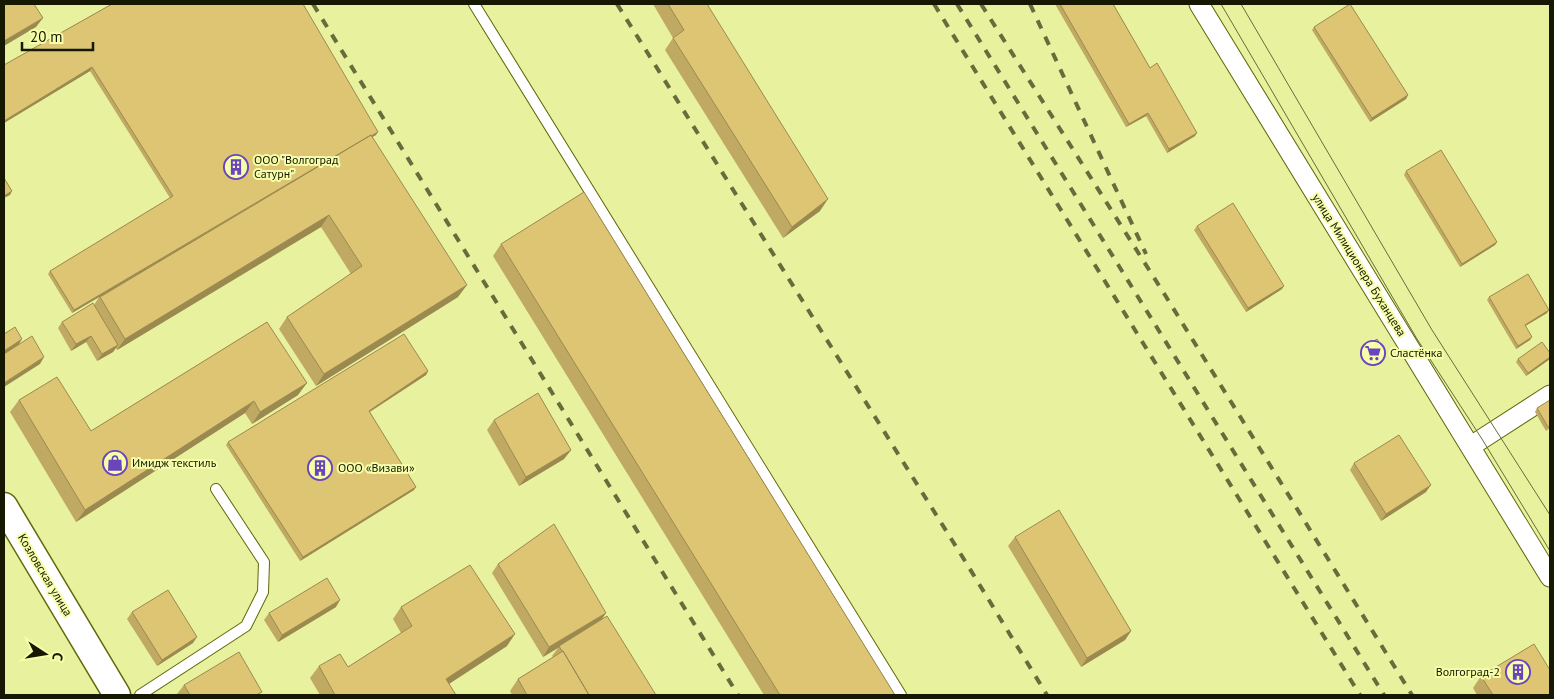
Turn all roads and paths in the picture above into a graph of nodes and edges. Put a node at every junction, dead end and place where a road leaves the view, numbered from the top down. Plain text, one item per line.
1 (474, 4) edge
2 (1199, 4) edge
3 (1550, 395) edge
4 (1471, 446) junction
5 (216, 489) dead end
6 (4, 506) edge
7 (1550, 577) edge
8 (117, 695) edge
9 (140, 695) edge
10 (901, 695) edge

1 - 10 lane
2 - 4 street, улица Милиционера Буханцева
3 - 4 street
4 - 7 street, улица Милиционера Буханцева
5 - 9 lane
6 - 8 street, Козловская улица

